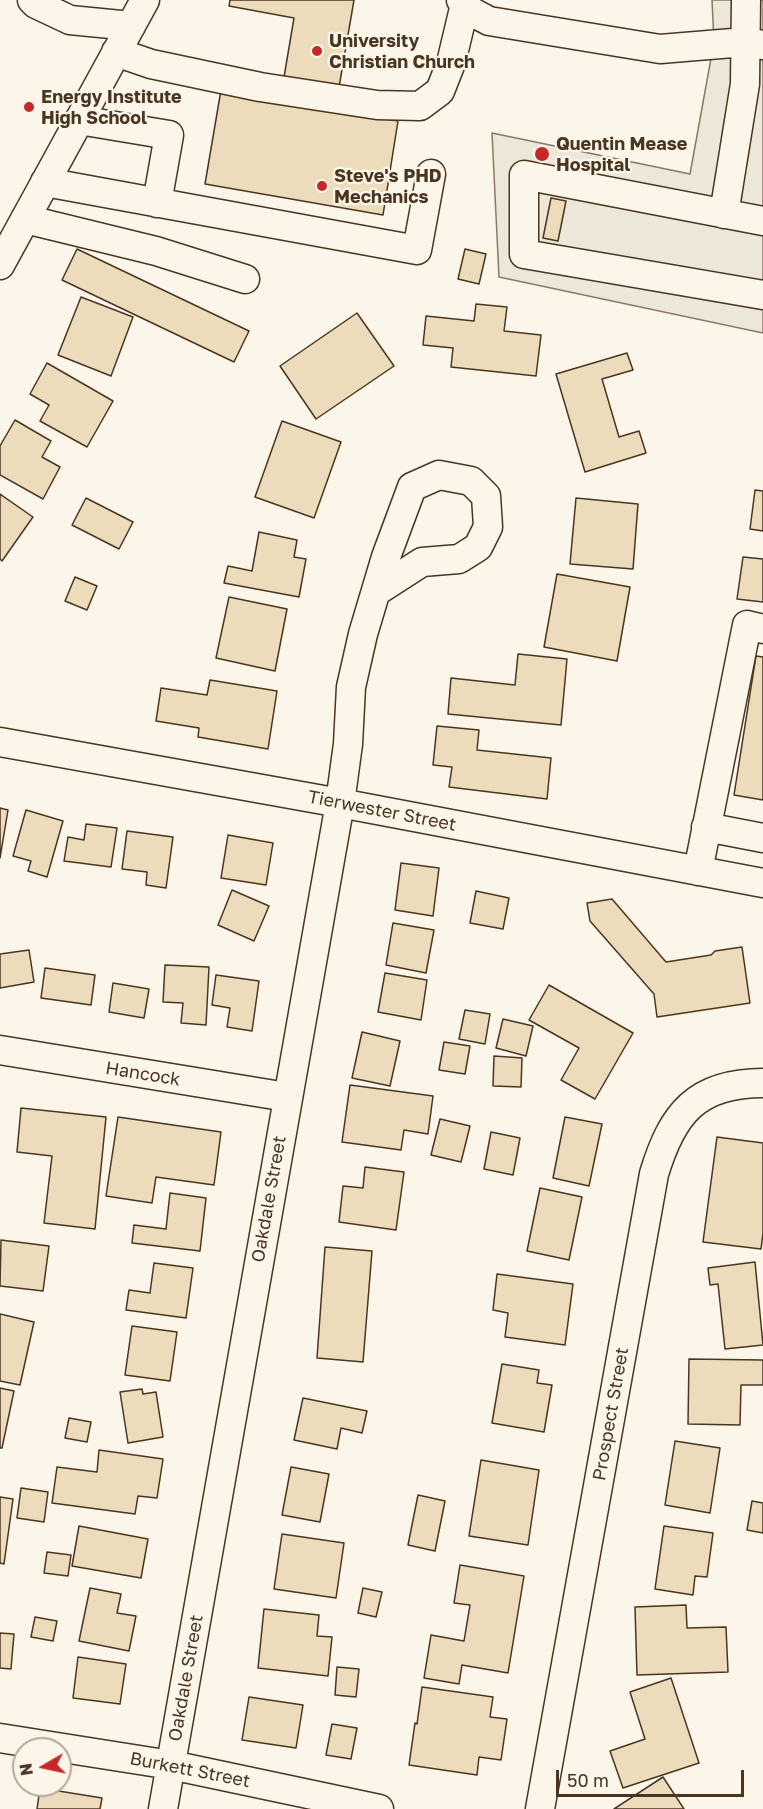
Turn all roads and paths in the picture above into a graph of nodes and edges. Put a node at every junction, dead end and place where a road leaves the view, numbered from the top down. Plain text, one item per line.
1 (32, 0) edge
2 (145, 0) edge
3 (746, 0) edge
4 (463, 2) edge
5 (131, 26) junction
6 (754, 43) edge
7 (116, 52) junction
8 (79, 120) junction
9 (431, 174) dead end
10 (45, 182) junction
11 (158, 203) junction
12 (724, 214) junction
13 (25, 219) junction
14 (763, 221) edge
15 (0, 265) edge
16 (245, 279) dead end
17 (763, 295) edge
18 (377, 591) dead end
19 (763, 629) edge
20 (0, 742) edge
21 (340, 803) junction
22 (706, 827) junction
23 (763, 838) edge
24 (698, 871) junction
25 (763, 883) edge
26 (0, 1050) edge
27 (763, 1083) edge
28 (287, 1097) junction
29 (0, 1738) edge
30 (171, 1765) junction
31 (164, 1809) edge
32 (380, 1809) edge
33 (540, 1809) edge

1 - 5 street
2 - 5 street
3 - 6 street
4 - 6 street
4 - 7 street
5 - 7 street
6 - 12 street
7 - 8 street
8 - 10 street
8 - 11 street
9 - 11 street
10 - 11 street
10 - 13 street
12 - 14 street
12 - 17 street
13 - 15 street
13 - 16 street
18 - 21 street, Oakdale Street
19 - 22 street
20 - 21 street, Tierwester Street
21 - 24 street, Tierwester Street
21 - 28 street, Oakdale Street
22 - 23 street
22 - 24 street
24 - 25 street, Tierwester Street
26 - 28 street, Hancock
27 - 33 street, Prospect Street
28 - 30 street, Oakdale Street
29 - 30 street, Burkett Street
30 - 31 street, Oakdale Street
30 - 32 street, Burkett Street

